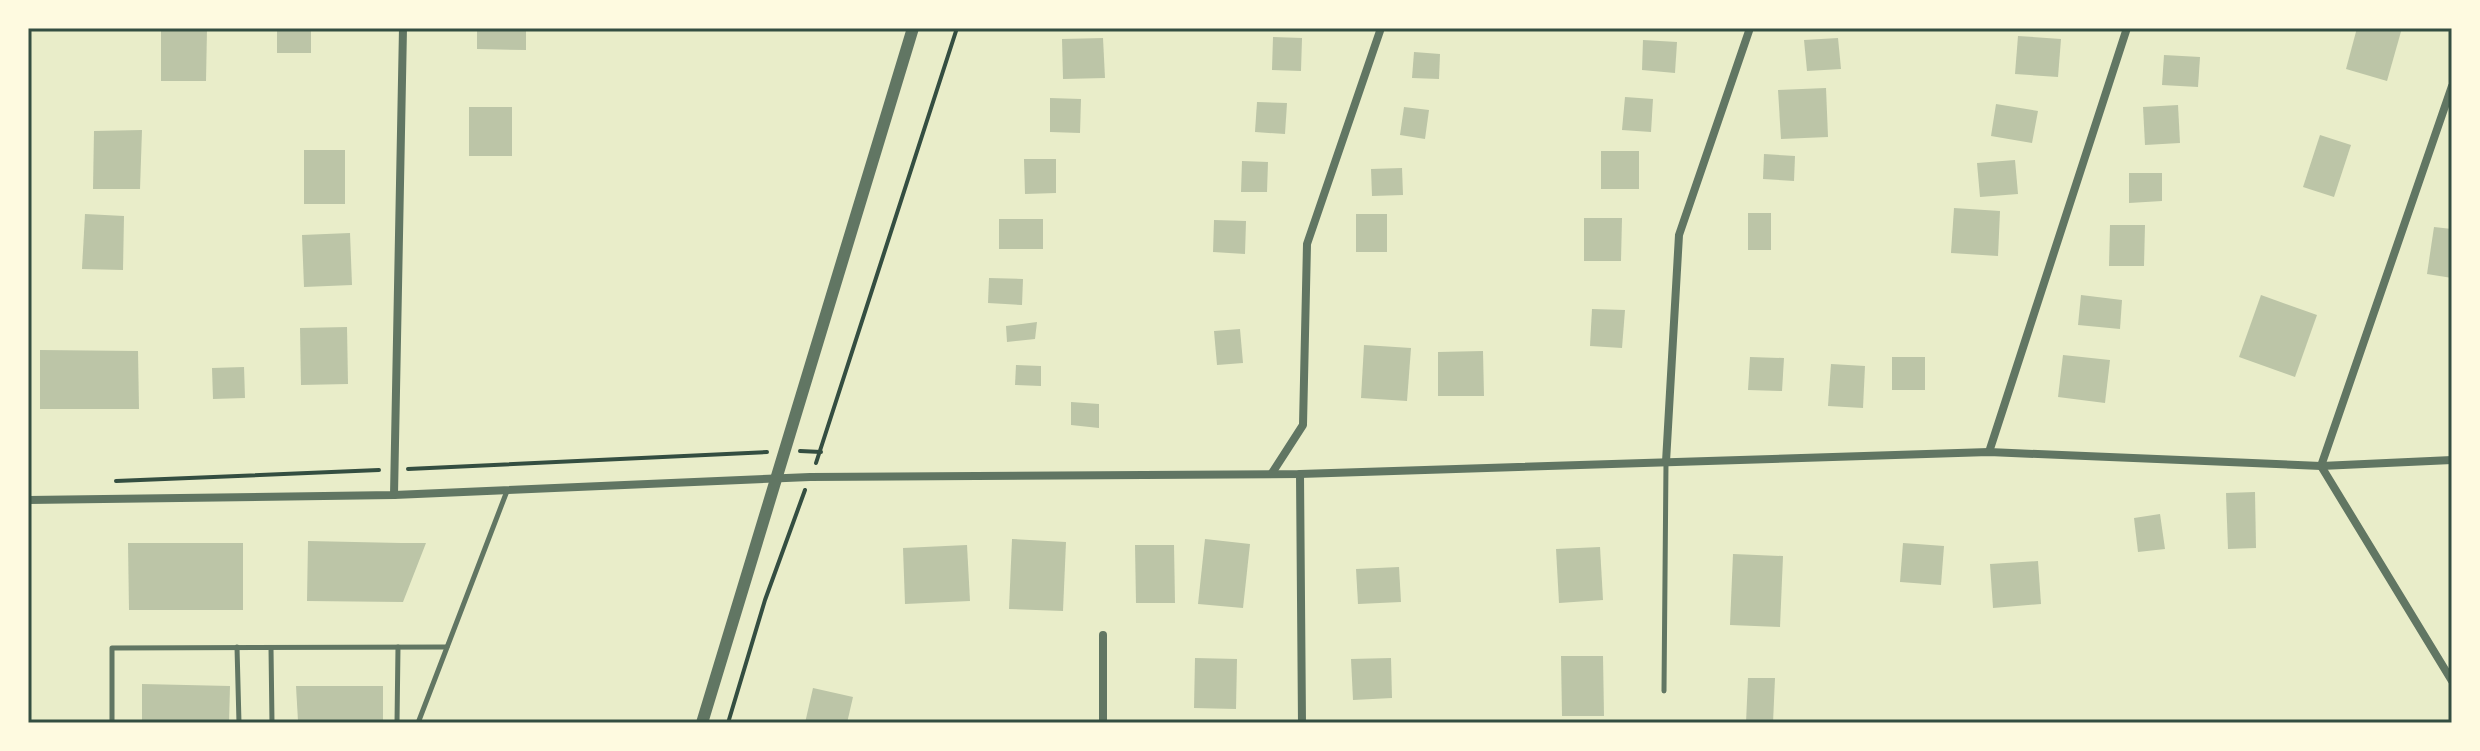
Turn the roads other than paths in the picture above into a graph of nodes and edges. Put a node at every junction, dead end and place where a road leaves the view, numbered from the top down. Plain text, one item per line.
1 (403, 28) edge
2 (913, 28) edge
3 (1381, 28) edge
4 (1750, 28) edge
5 (2127, 28) edge
6 (2452, 86) edge
7 (1989, 452) junction
8 (2452, 460) edge
9 (1666, 462) junction
10 (2321, 466) junction
11 (1272, 473) junction
12 (1300, 474) junction
13 (778, 478) junction
14 (507, 490) junction
15 (394, 495) junction
16 (28, 500) edge
17 (1103, 635) dead end
18 (237, 647) junction
19 (398, 647) junction
20 (447, 647) junction
21 (271, 648) junction
22 (2452, 681) edge
23 (1664, 691) dead end
24 (112, 722) edge
25 (239, 723) edge
26 (272, 723) edge
27 (397, 723) edge
28 (417, 723) edge
29 (702, 723) edge
30 (1103, 723) edge
31 (1302, 723) edge

1 - 15 street
2 - 13 street
3 - 11 street
4 - 9 street
5 - 7 street
6 - 10 street
7 - 9 street
7 - 10 street
8 - 10 street
9 - 12 street
9 - 23 lane
10 - 22 street
11 - 12 street
11 - 13 street
12 - 31 street
13 - 14 street
13 - 29 street
14 - 15 street
14 - 20 lane
15 - 16 street
17 - 30 street
18 - 21 lane
18 - 24 lane
18 - 25 lane
19 - 20 lane
19 - 21 lane
19 - 27 lane
20 - 28 lane
21 - 26 lane

